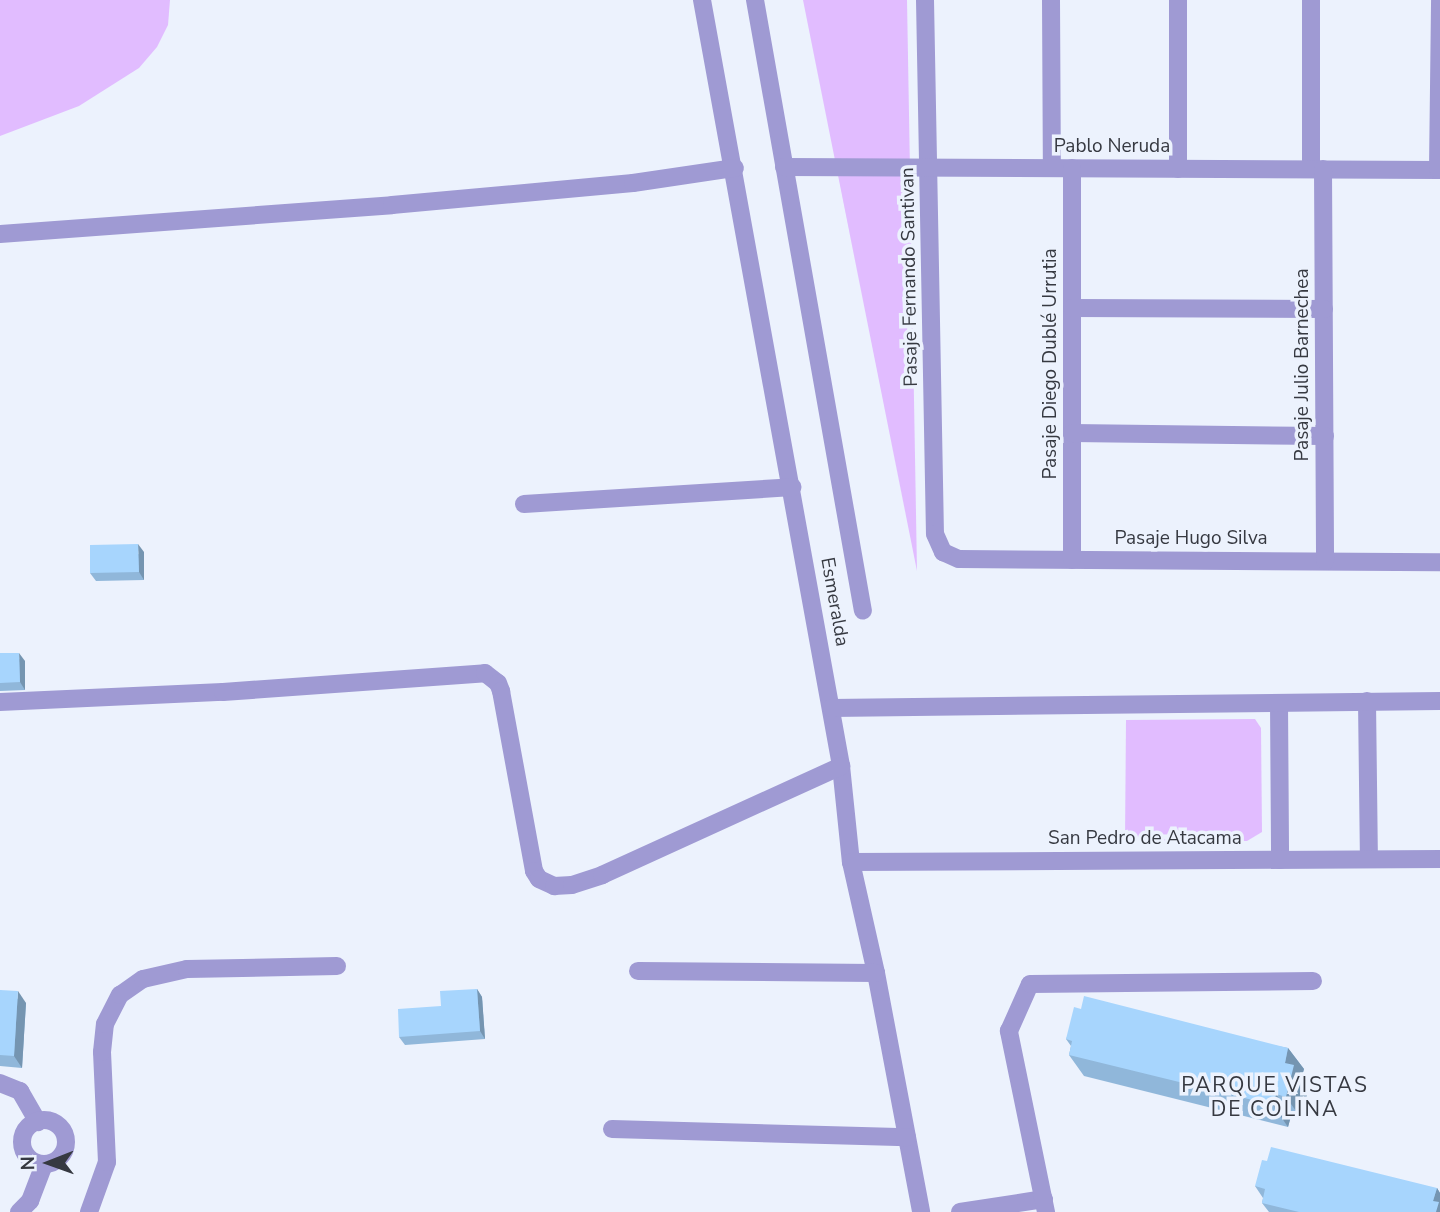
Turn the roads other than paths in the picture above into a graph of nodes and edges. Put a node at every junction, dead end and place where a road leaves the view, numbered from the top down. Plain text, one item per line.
1 (702, 0) edge
2 (755, 0) edge
3 (925, 0) edge
4 (1051, 0) edge
5 (1178, 0) edge
6 (1311, 0) edge
7 (1440, 0) edge
8 (784, 167) junction
9 (735, 168) junction
10 (929, 168) junction
11 (1052, 168) junction
12 (1072, 168) junction
13 (1178, 169) junction
14 (1317, 169) junction
15 (1439, 169) edge
16 (0, 234) edge
17 (1072, 308) junction
18 (1324, 309) junction
19 (1072, 433) junction
20 (1325, 436) junction
21 (792, 488) junction
22 (524, 504) dead end
23 (943, 552) joint
24 (1072, 560) junction
25 (1325, 561) junction
26 (1440, 562) edge
27 (863, 611) dead end
28 (1367, 701) junction
29 (1440, 701) edge
30 (0, 702) edge
31 (1279, 703) junction
32 (831, 708) junction
33 (841, 766) junction
34 (1369, 859) junction
35 (1440, 859) edge
36 (1280, 860) junction
37 (851, 862) junction
38 (337, 966) dead end
39 (638, 971) dead end
40 (876, 973) junction
41 (1313, 981) dead end
42 (0, 1083) edge
43 (38, 1122) junction
44 (612, 1129) dead end
45 (907, 1136) junction
46 (44, 1164) junction
47 (1045, 1205) edge
48 (19, 1212) edge
49 (89, 1212) edge
50 (921, 1212) edge
51 (960, 1212) edge

1 - 9 street, Esmeralda
2 - 8 street, Esmeralda
3 - 10 street, Pasaje Fernando Santivan
4 - 11 street
5 - 13 street
6 - 14 street, Pasaje Julio Barnechea
7 - 15 street
8 - 10 street, Pablo Neruda
8 - 27 street, Esmeralda
9 - 16 street
9 - 21 street, Esmeralda
10 - 11 street, Pablo Neruda
10 - 23 street, Pasaje Fernando Santivan
11 - 12 street, Pablo Neruda
12 - 13 street, Pablo Neruda
12 - 17 street, Pasaje Diego Dublé Urrutia
13 - 14 street, Pablo Neruda
14 - 15 street, Pablo Neruda
14 - 18 street, Pasaje Julio Barnechea
17 - 18 street
17 - 19 street, Pasaje Diego Dublé Urrutia
18 - 20 street, Pasaje Julio Barnechea
19 - 20 street
19 - 24 street, Pasaje Diego Dublé Urrutia
20 - 25 street, Pasaje Julio Barnechea
21 - 22 street
21 - 32 street, Esmeralda
23 - 24 street, Pasaje Hugo Silva
24 - 25 street, Pasaje Hugo Silva
25 - 26 street, Pasaje Hugo Silva
28 - 29 street
28 - 31 street
28 - 34 street
30 - 33 street
31 - 32 street
31 - 36 street
32 - 33 street, Esmeralda
33 - 37 street, Esmeralda
34 - 35 street, San Pedro de Atacama
34 - 36 street, San Pedro de Atacama
36 - 37 street, San Pedro de Atacama
37 - 40 street, Esmeralda
38 - 49 street
39 - 40 street
40 - 45 street, Esmeralda
41 - 47 street
42 - 43 street
43 - 46 street
43 - 46 street
44 - 45 street
45 - 50 street, Esmeralda
46 - 48 street
47 - 51 street

